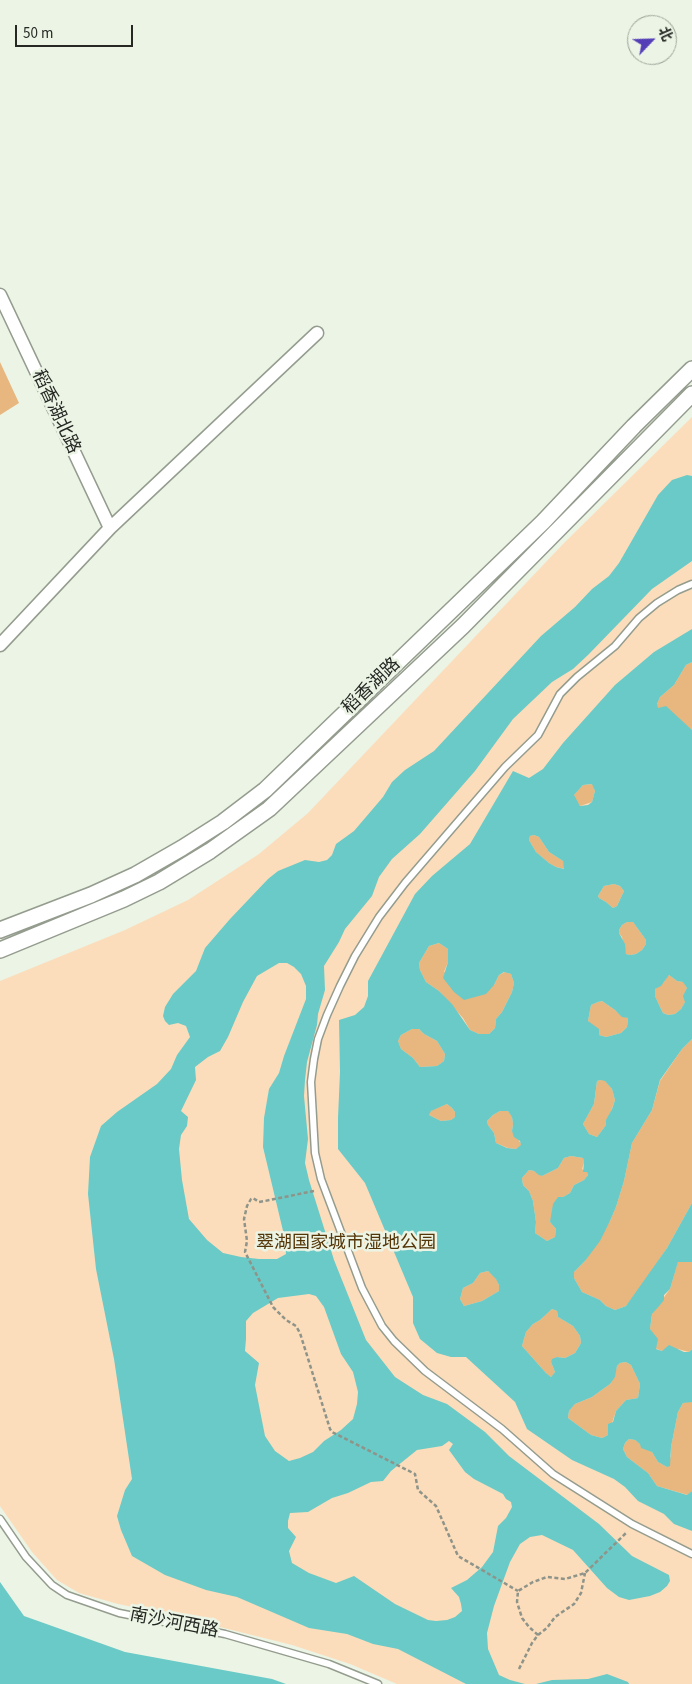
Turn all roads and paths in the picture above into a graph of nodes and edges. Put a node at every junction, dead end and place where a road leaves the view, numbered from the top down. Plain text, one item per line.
1 (0, 295) edge
2 (317, 333) dead end
3 (692, 369) edge
4 (692, 394) edge
5 (110, 528) junction
6 (692, 584) edge
7 (0, 645) edge
8 (0, 930) edge
9 (0, 950) edge
10 (318, 1190) dead end
11 (0, 1519) edge
12 (619, 1539) dead end
13 (692, 1554) edge
14 (586, 1572) junction
15 (518, 1591) junction
16 (538, 1635) junction
17 (519, 1669) dead end
18 (378, 1684) edge

1 - 5 street, 稻香湖北路
2 - 5 street
3 - 8 street, 稻香湖路
4 - 9 street, 稻香湖路
5 - 7 street
6 - 13 lane
10 - 15 path
11 - 18 lane, 南沙河西路
12 - 14 path
14 - 15 path
14 - 16 path
15 - 16 path
16 - 17 path

